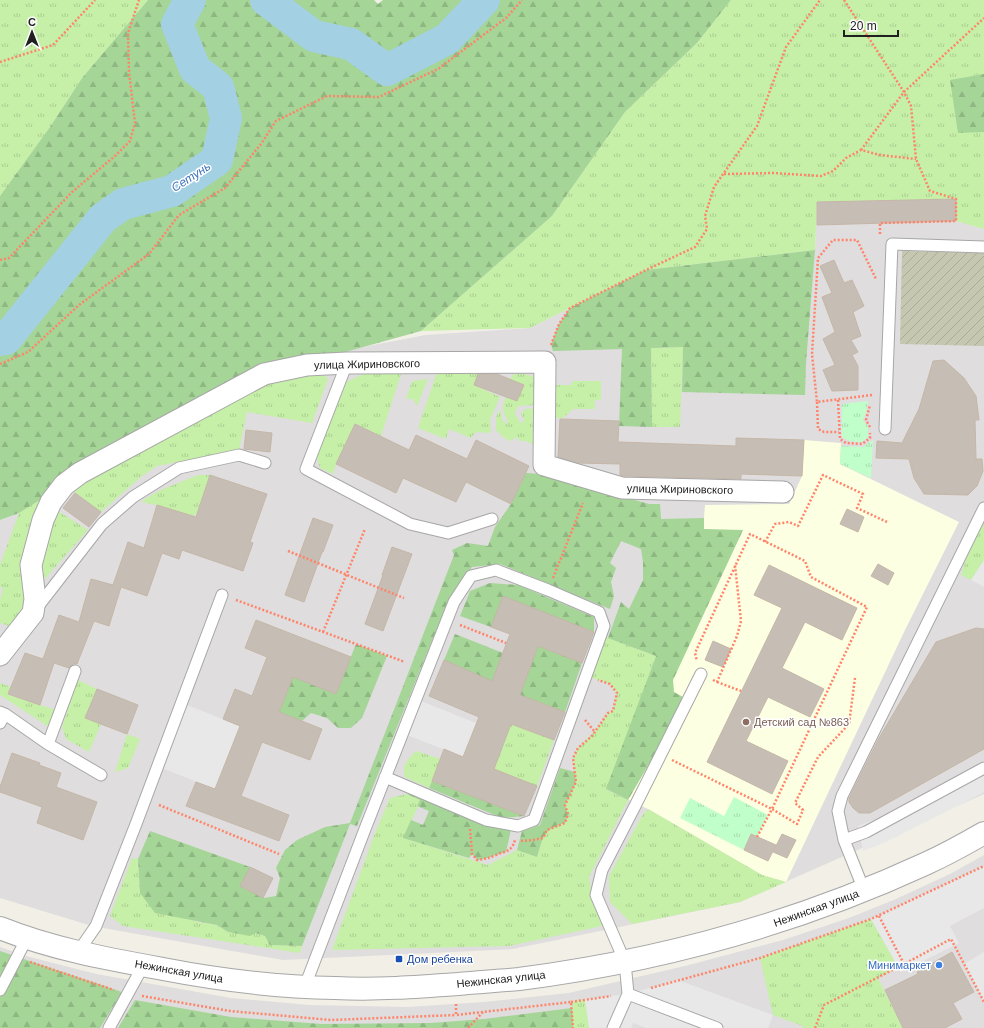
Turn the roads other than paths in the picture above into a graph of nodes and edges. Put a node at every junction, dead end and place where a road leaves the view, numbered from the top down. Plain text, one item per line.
1 (984, 247) edge
2 (347, 363) junction
3 (886, 429) dead end
4 (265, 463) dead end
5 (783, 492) dead end
6 (984, 508) edge
7 (492, 519) dead end
8 (222, 595) road end
9 (33, 613) junction
10 (0, 655) edge
11 (75, 671) dead end
12 (701, 674) road end
13 (2, 717) edge
14 (48, 744) junction
15 (984, 768) edge
16 (101, 775) dead end
17 (385, 777) junction
18 (984, 833) edge
19 (844, 840) junction
20 (864, 890) junction
21 (0, 928) edge
22 (27, 938) junction
23 (78, 952) junction
24 (625, 962) junction
25 (143, 966) junction
26 (305, 986) junction
27 (0, 990) edge
28 (628, 994) junction
29 (109, 1028) edge
30 (613, 1028) edge
31 (717, 1028) edge

1 - 3 lane
2 - 5 street, улица Жириновского
2 - 7 lane
2 - 9 street, улица Жириновского
4 - 9 lane
6 - 19 lane
8 - 23 lane
9 - 10 street
11 - 14 lane
12 - 24 lane
13 - 14 lane
14 - 16 lane
15 - 19 lane
17 - 17 lane
17 - 26 lane
18 - 20 street, Нежинская улица
19 - 20 lane
20 - 24 street, Нежинская улица
21 - 22 street, Нежинская улица
22 - 23 street, Нежинская улица
22 - 27 lane
23 - 25 street, Нежинская улица
24 - 26 street, Нежинская улица
24 - 28 lane
25 - 26 street, Нежинская улица
25 - 29 lane
28 - 30 lane
28 - 31 lane

